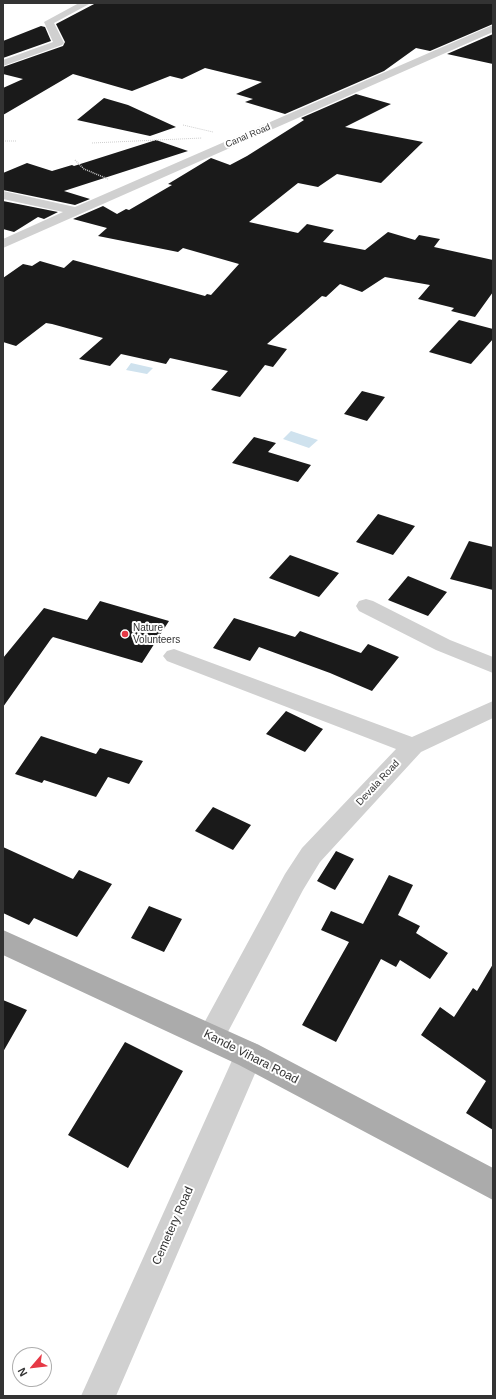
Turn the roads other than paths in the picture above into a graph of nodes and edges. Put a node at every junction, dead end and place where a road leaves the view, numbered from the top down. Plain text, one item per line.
1 (86, 3) edge
2 (493, 28) edge
3 (3, 62) edge
4 (3, 195) edge
5 (76, 211) junction
6 (3, 244) edge
7 (366, 606) dead end
8 (174, 656) dead end
9 (493, 665) edge
10 (493, 709) edge
11 (413, 746) junction
12 (3, 942) edge
13 (211, 1036) junction
14 (249, 1055) junction
15 (493, 1185) edge
16 (98, 1396) edge

1 - 3 street
2 - 5 street, Canal Road
4 - 5 street
5 - 6 street, Canal Road
7 - 9 street
8 - 11 street
10 - 11 street
11 - 13 street, Devala Road
12 - 13 main road, Kande Vihara Road
13 - 14 main road, Kande Vihara Road
14 - 15 main road, Kande Vihara Road
14 - 16 street, Cemetery Road

